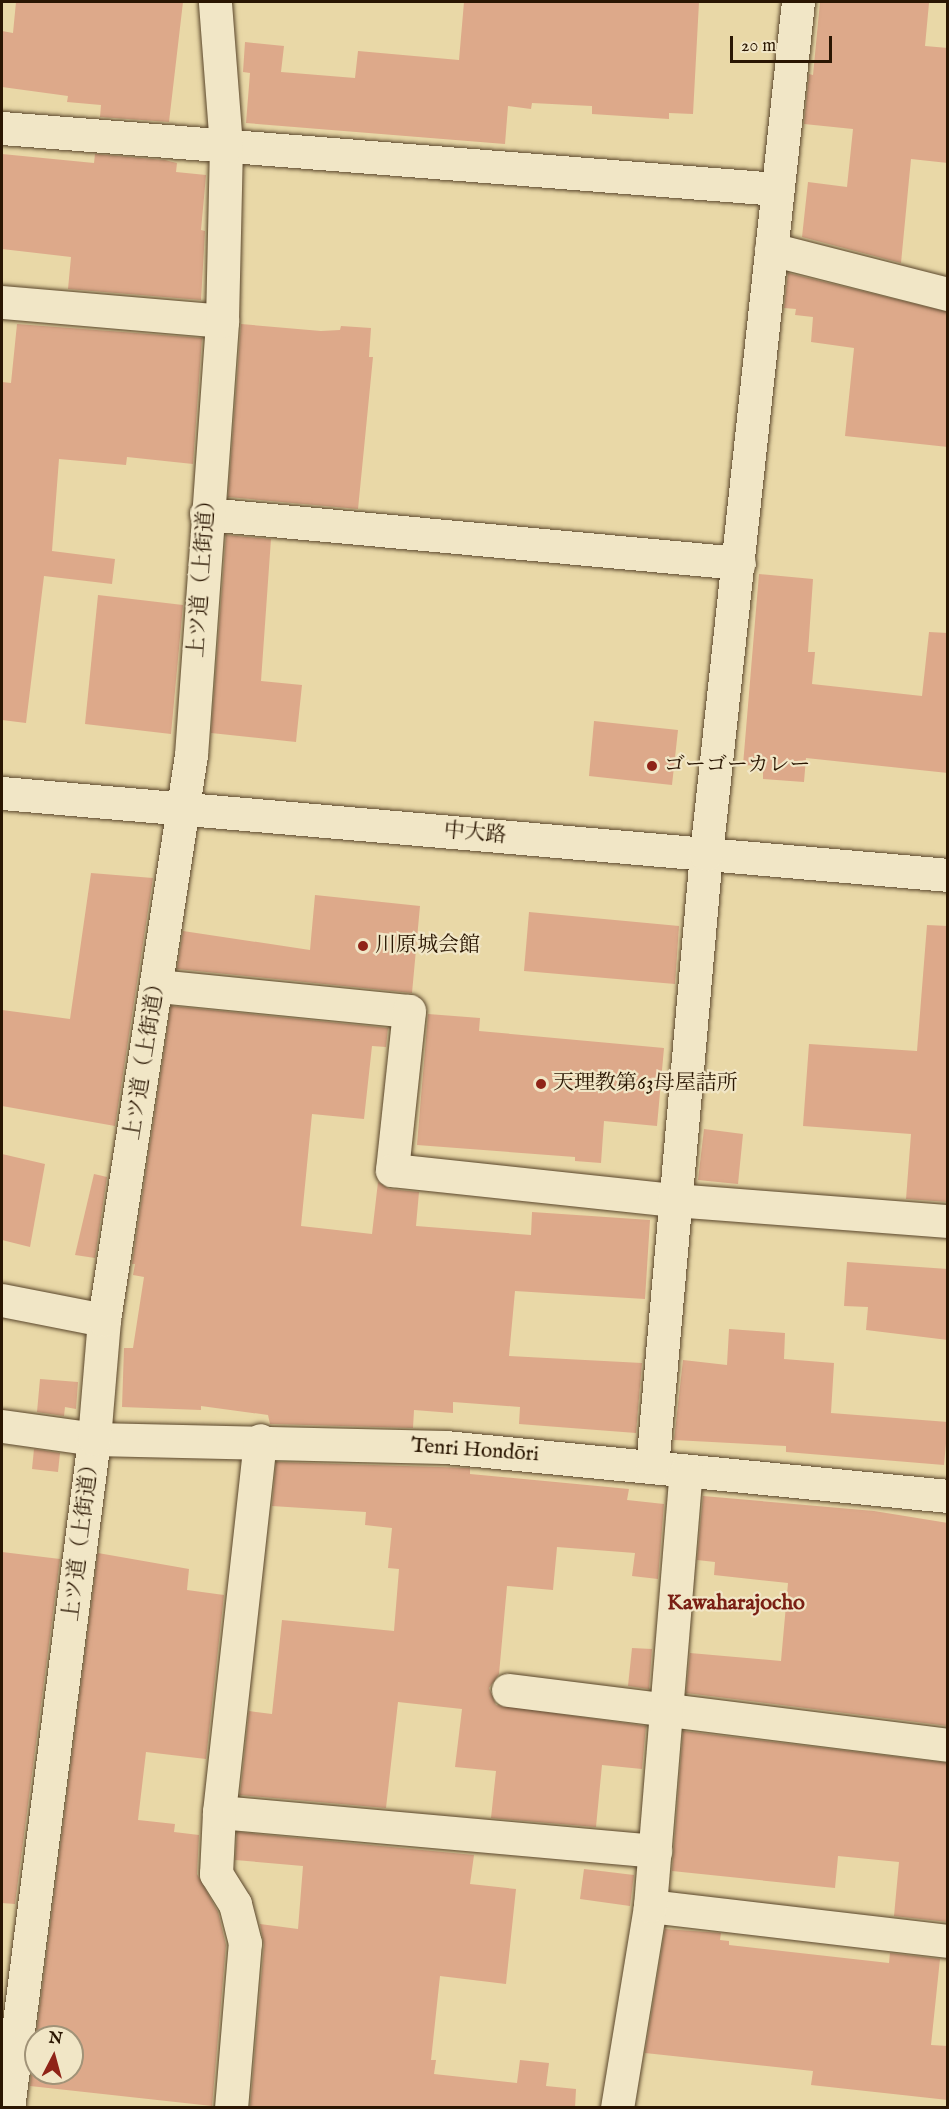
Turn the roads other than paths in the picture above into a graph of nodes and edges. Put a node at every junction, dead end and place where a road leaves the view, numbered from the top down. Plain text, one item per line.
1 (215, 2) edge
2 (798, 2) edge
3 (2, 128) edge
4 (226, 146) junction
5 (777, 189) junction
6 (771, 249) junction
7 (948, 294) edge
8 (2, 303) edge
9 (222, 321) junction
10 (206, 514) junction
11 (739, 562) junction
12 (2, 793) edge
13 (183, 808) junction
14 (706, 854) junction
15 (948, 875) edge
16 (158, 986) junction
17 (674, 1200) junction
18 (948, 1221) edge
19 (2, 1300) edge
20 (104, 1320) junction
21 (2, 1426) edge
22 (94, 1439) junction
23 (260, 1440) junction
24 (652, 1467) junction
25 (686, 1471) junction
26 (948, 1496) edge
27 (508, 1690) dead end
28 (669, 1709) junction
29 (948, 1745) edge
30 (219, 1812) junction
31 (655, 1851) junction
32 (650, 1906) junction
33 (948, 1941) edge
34 (8, 2108) edge
35 (231, 2108) edge
36 (617, 2108) edge

1 - 4 street, 上ツ道（上街道）
2 - 5 street
3 - 4 street
4 - 5 street
4 - 9 street, 上ツ道（上街道）
5 - 6 street
6 - 7 street
6 - 11 street
8 - 9 street
9 - 10 street, 上ツ道（上街道）
10 - 11 street
10 - 13 street, 上ツ道（上街道）
11 - 14 street
12 - 13 street, 中大路
13 - 14 street, 中大路
13 - 16 street, 上ツ道（上街道）
14 - 15 street, 中大路
14 - 17 street
16 - 17 street
16 - 20 street, 上ツ道（上街道）
17 - 18 street
17 - 24 street
19 - 20 street
20 - 22 street, 上ツ道（上街道）
21 - 22 street, Tenri Hondōri
22 - 23 street, Tenri Hondōri
22 - 34 street, 上ツ道（上街道）
23 - 24 street, Tenri Hondōri
23 - 30 street
24 - 25 street, Tenri Hondōri
25 - 26 street, Tenri Hondōri
25 - 28 street
27 - 28 street
28 - 29 street
28 - 31 street
30 - 31 street
30 - 35 street
31 - 32 street
32 - 33 street
32 - 36 street

